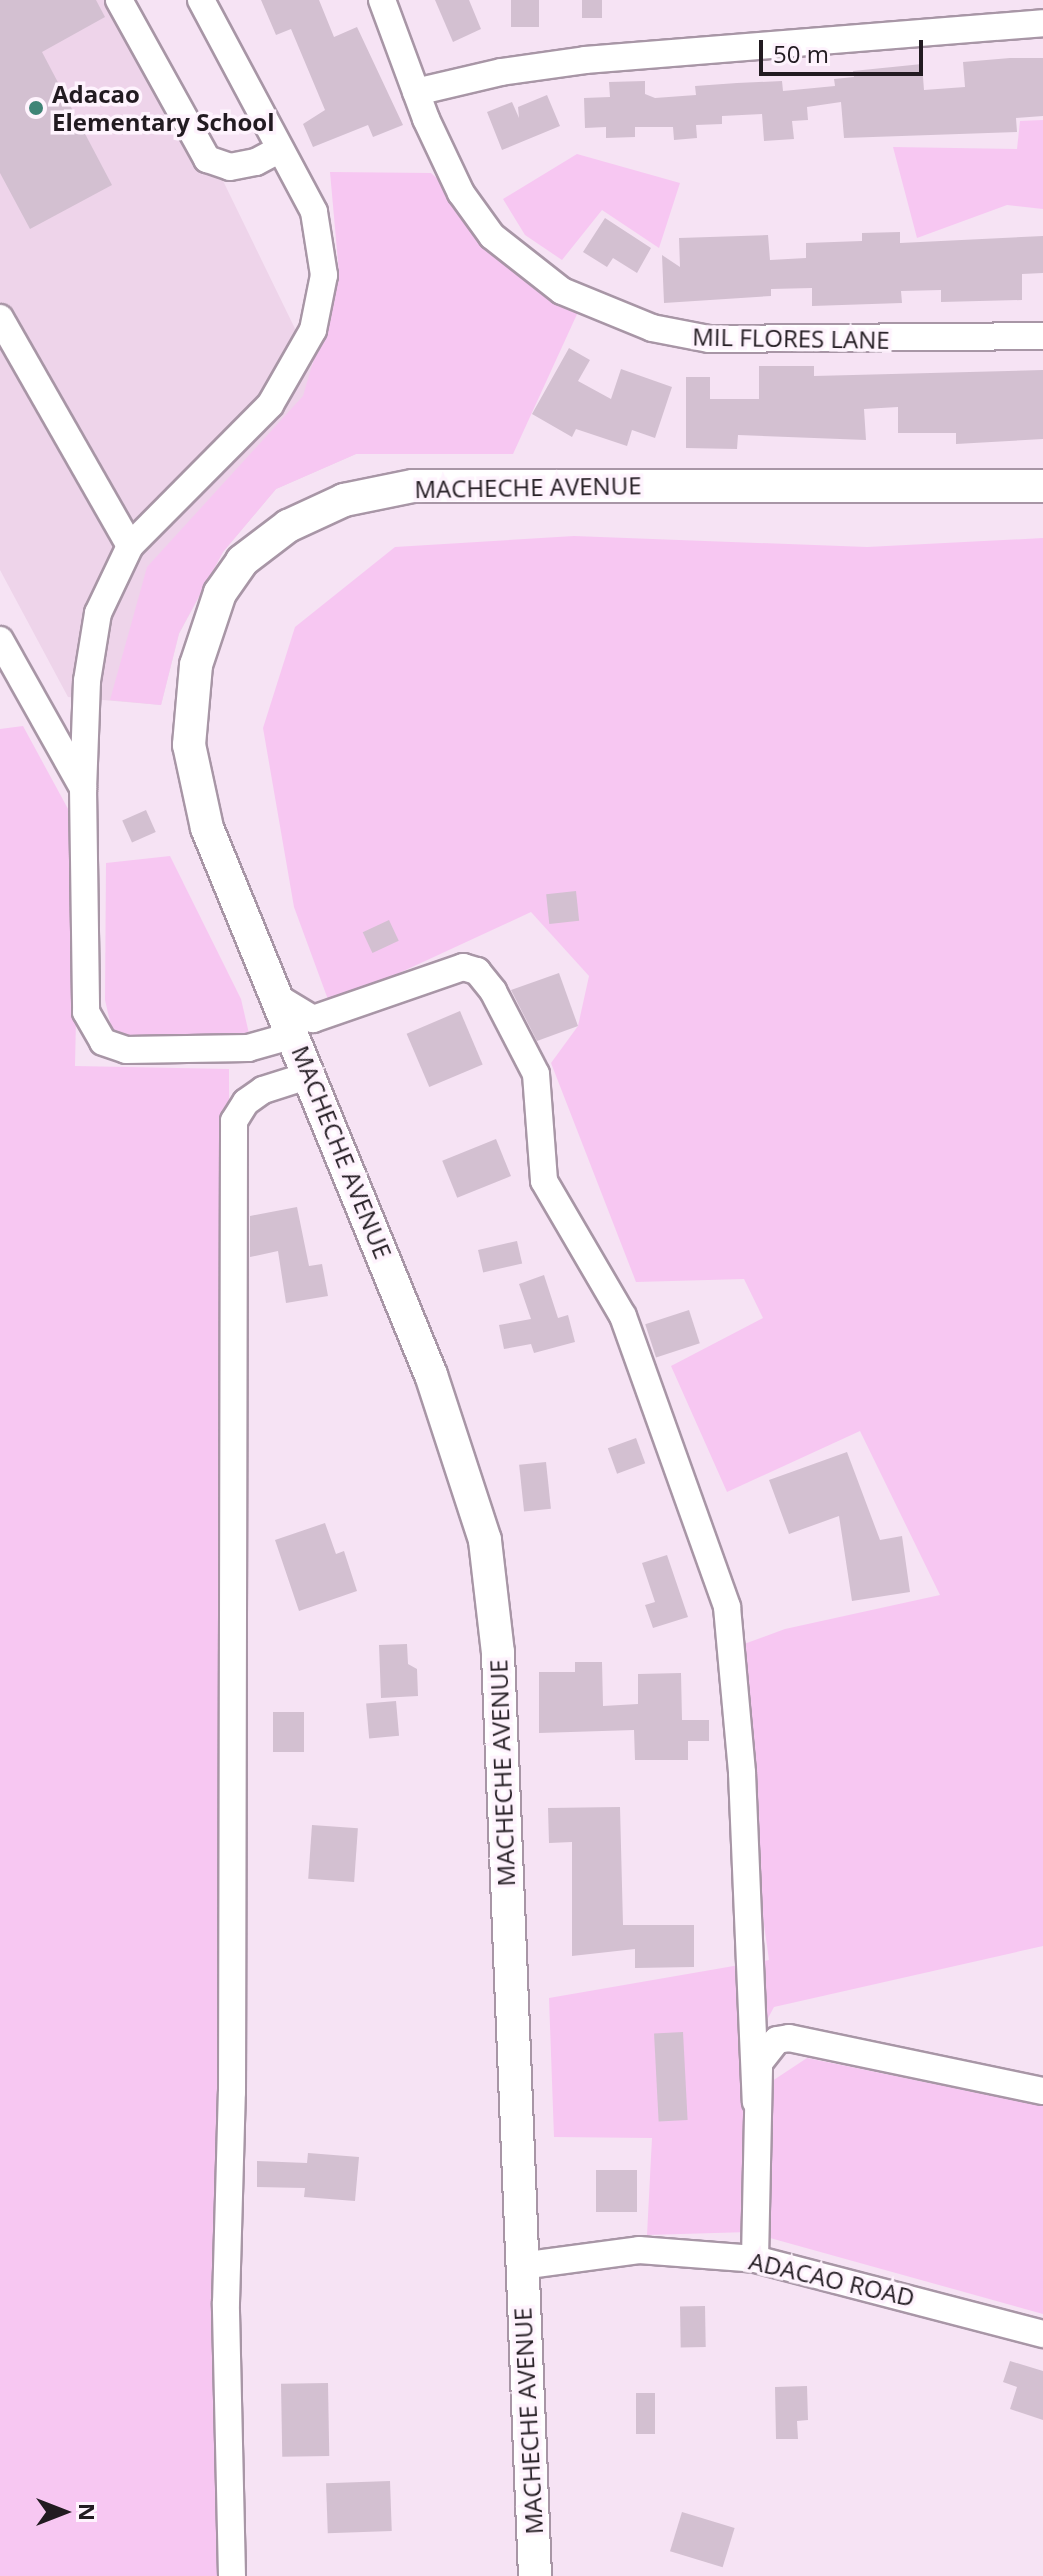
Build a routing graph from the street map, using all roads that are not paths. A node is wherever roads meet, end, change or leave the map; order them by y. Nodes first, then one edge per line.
1 (119, 0) edge
2 (201, 0) edge
3 (382, 0) edge
4 (1043, 23) edge
5 (416, 92) junction
6 (280, 149) junction
7 (0, 318) edge
8 (1043, 336) edge
9 (1043, 486) edge
10 (130, 546) junction
11 (0, 640) edge
12 (83, 788) junction
13 (278, 998) junction
14 (294, 1035) junction
15 (310, 1075) junction
16 (1043, 2091) edge
17 (756, 2102) junction
18 (755, 2259) junction
19 (521, 2266) junction
20 (1043, 2334) edge
21 (232, 2576) edge
22 (535, 2576) edge

1 - 6 street
2 - 6 street
3 - 5 street, MIL FLORES LANE
4 - 5 street
5 - 8 street, MIL FLORES LANE
6 - 10 street
7 - 10 street
9 - 13 main road, MACHECHE AVENUE
10 - 12 street
11 - 12 street
12 - 14 street
13 - 14 main road, MACHECHE AVENUE
13 - 17 street
14 - 15 main road, MACHECHE AVENUE
15 - 19 main road, MACHECHE AVENUE
15 - 21 street
16 - 17 street
17 - 18 street
18 - 19 street, ADACAO ROAD
18 - 20 street, ADACAO ROAD
19 - 22 main road, MACHECHE AVENUE

